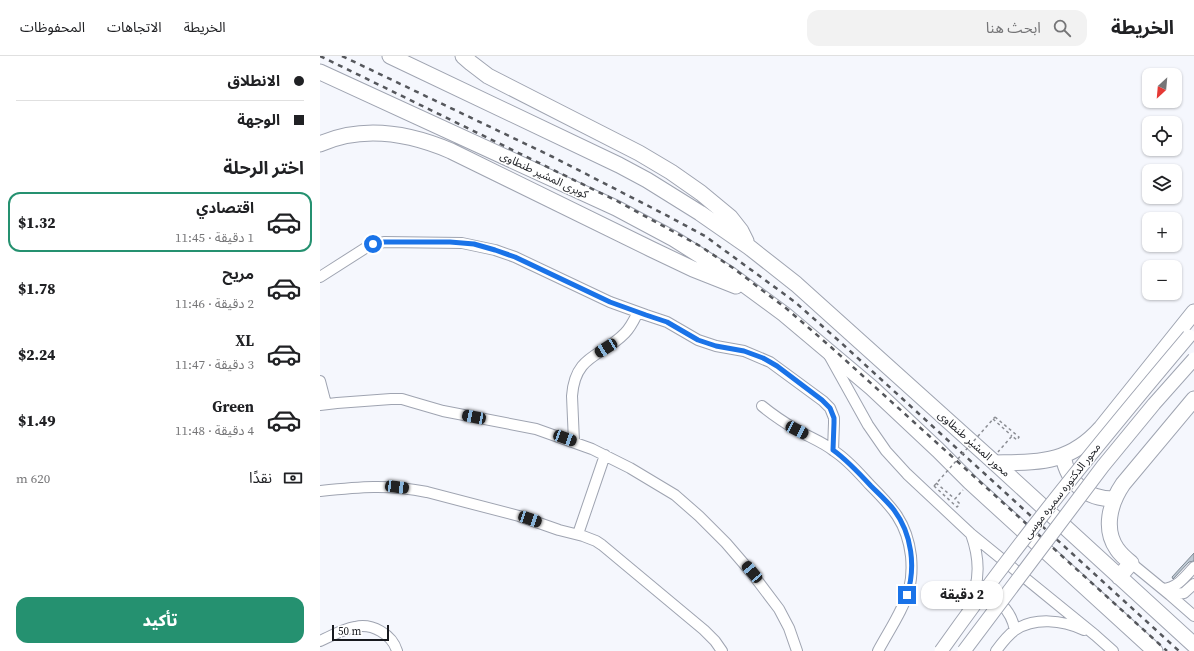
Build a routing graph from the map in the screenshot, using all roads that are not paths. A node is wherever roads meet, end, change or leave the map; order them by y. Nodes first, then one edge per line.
1 (390, 56) edge
2 (463, 56) edge
3 (320, 72) edge
4 (320, 144) edge
5 (749, 247) junction
6 (320, 277) edge
7 (758, 294) junction
8 (638, 312) junction
9 (1194, 312) edge
10 (1189, 336) dead end
11 (825, 348) junction
12 (1194, 358) edge
13 (320, 381) edge
14 (1194, 399) edge
15 (323, 405) edge
16 (762, 406) dead end
17 (574, 442) junction
18 (833, 450) junction
19 (605, 455) junction
20 (1063, 456) junction
21 (993, 461) junction
22 (320, 491) edge
23 (1114, 499) junction
24 (578, 534) junction
25 (971, 534) junction
26 (1131, 563) junction
27 (1194, 567) edge
28 (1119, 577) junction
29 (1194, 584) edge
30 (975, 592) junction
31 (1167, 592) junction
32 (1194, 616) edge
33 (1015, 630) junction
34 (1095, 635) junction
35 (320, 641) edge
36 (1194, 645) edge
37 (397, 651) edge
38 (722, 651) edge
39 (797, 651) edge
40 (878, 651) edge
41 (935, 651) edge
42 (941, 651) edge
43 (964, 651) edge
44 (996, 651) edge
45 (1113, 651) edge
46 (1155, 651) edge

1 - 5 highway
2 - 5 highway
3 - 7 highway, كوبرى المشير طنطاوى
4 - 7 highway
5 - 21 highway, محور المشير طنطاوى
6 - 8 street
7 - 11 highway
8 - 17 street
8 - 18 street
9 - 20 highway
10 - 42 main road, محور الدكتوره سميره موسى, bridge
11 - 25 street
11 - 46 highway
12 - 43 main road, محور الدكتوره سميره موسى, bridge
13 - 15 street
14 - 23 highway
15 - 17 street
16 - 18 street
17 - 19 street
18 - 40 street
19 - 24 street
19 - 39 street
20 - 21 highway
20 - 23 highway
21 - 28 highway, محور المشير طنطاوى
22 - 24 street
23 - 26 highway
24 - 38 street
25 - 30 street
25 - 34 street
26 - 28 highway
26 - 31 street
27 - 31 street
28 - 36 highway, محور المشير طنطاوى
29 - 31 street
30 - 33 street
30 - 41 street
31 - 32 street
33 - 34 street
33 - 44 street
34 - 45 street
35 - 37 street

